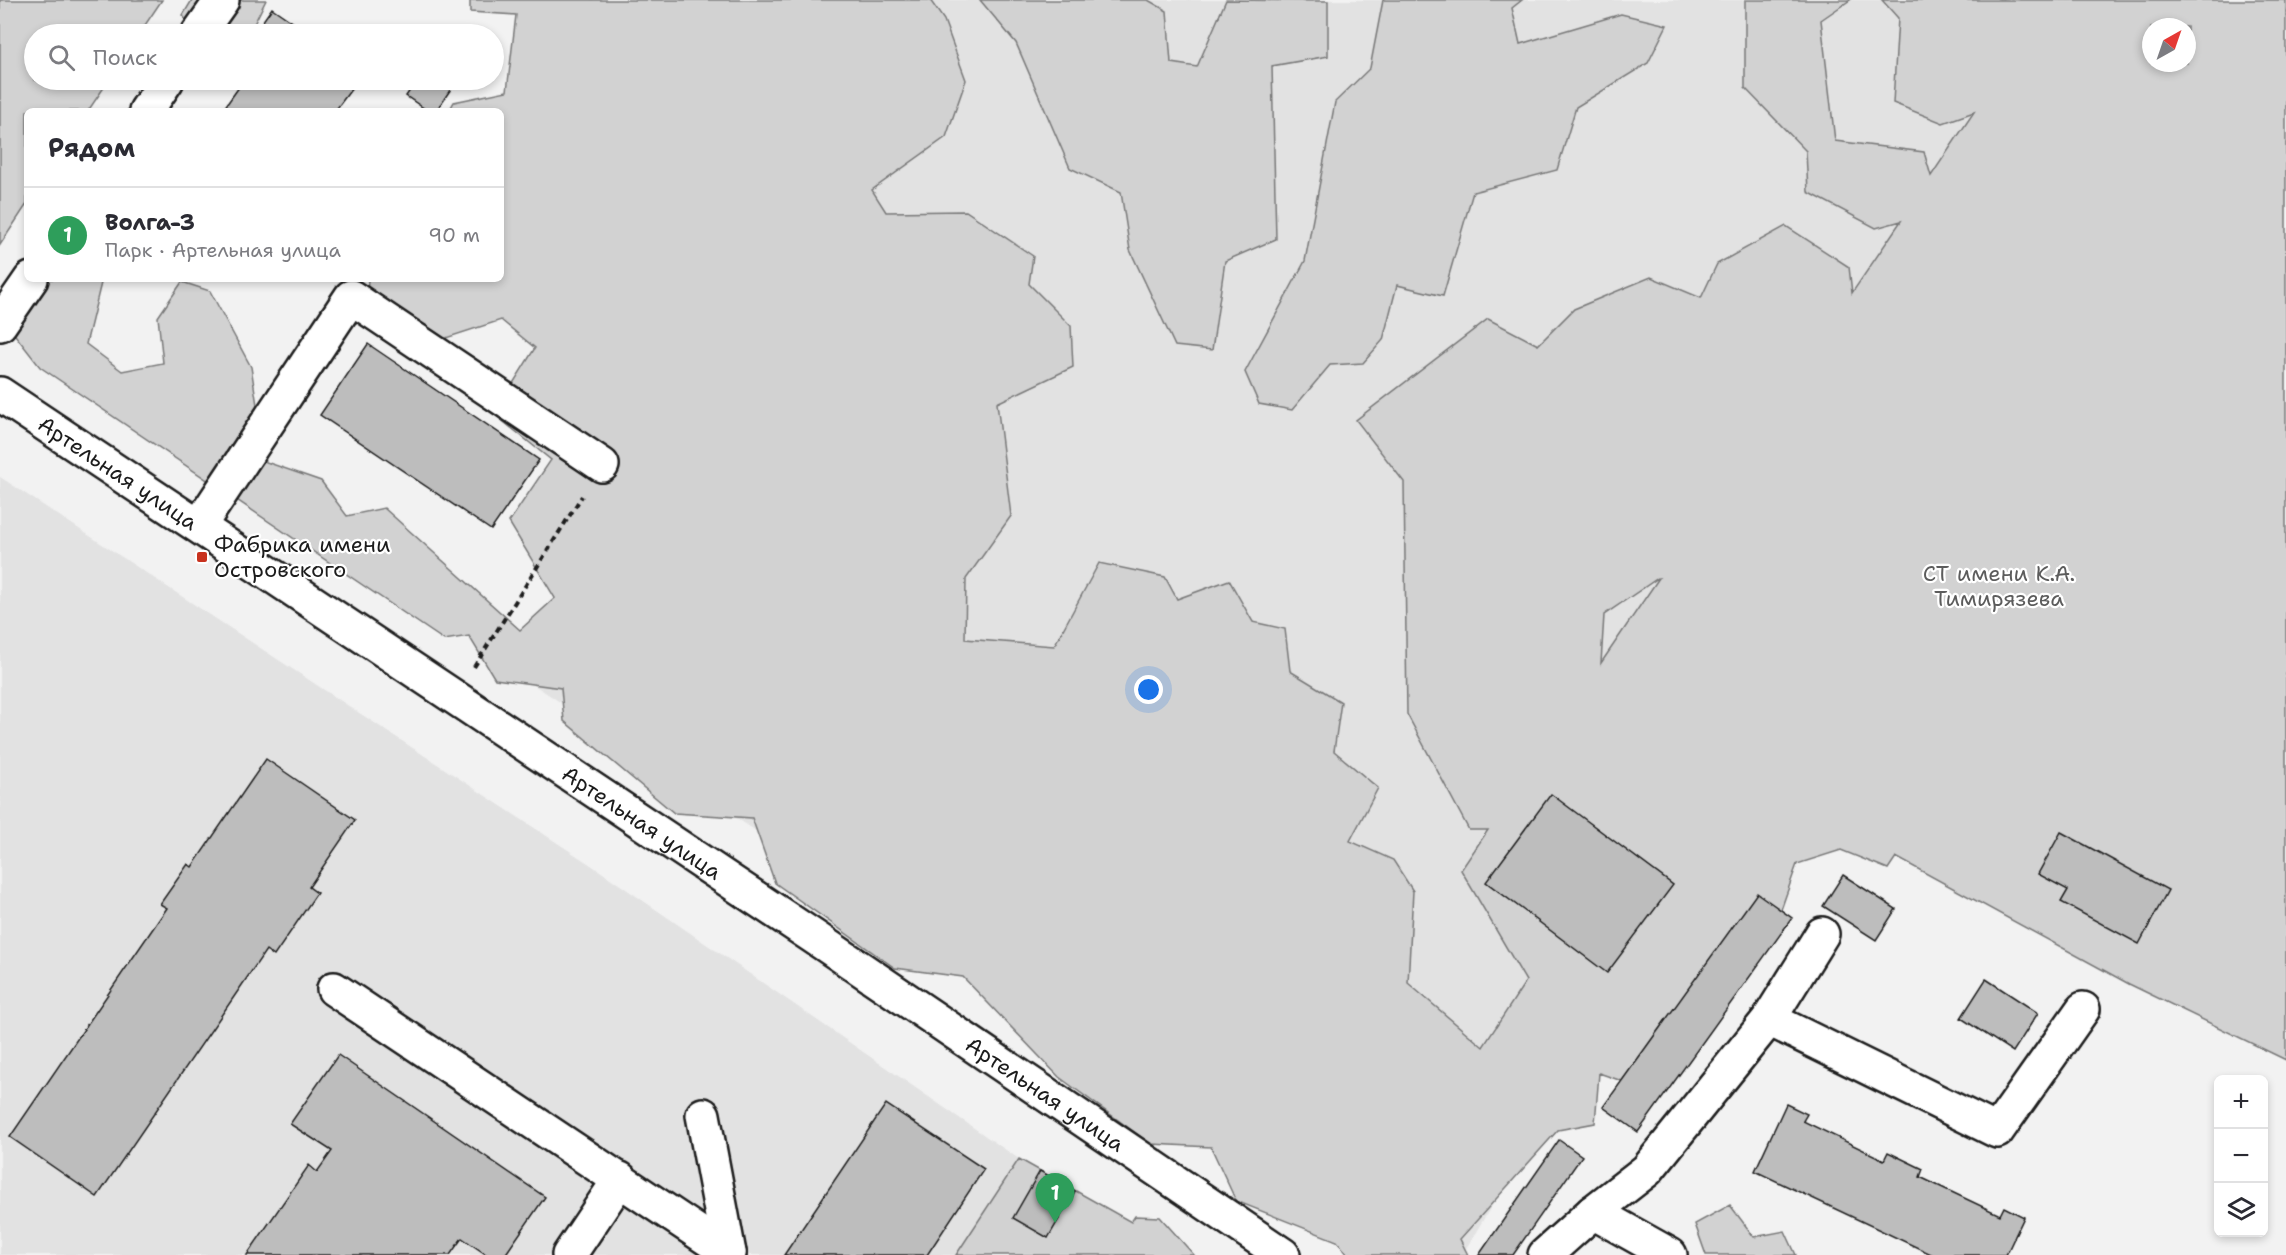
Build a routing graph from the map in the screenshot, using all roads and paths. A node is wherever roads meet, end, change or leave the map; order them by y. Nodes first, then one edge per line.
1 (222, 0) edge
2 (205, 24) edge
3 (160, 90) edge
4 (148, 108) edge
5 (29, 282) edge
6 (0, 324) edge
7 (0, 394) edge
8 (602, 465) joint
9 (199, 526) junction
10 (470, 673) dead end
11 (1822, 934) dead end
12 (334, 989) dead end
13 (2083, 1009) dead end
14 (1769, 1019) junction
15 (703, 1115) dead end
16 (620, 1179) junction
17 (1593, 1212) junction
18 (729, 1254) edge
19 (569, 1255) edge
20 (1283, 1255) edge
21 (1545, 1255) edge
22 (1670, 1255) edge

1 - 2 street
3 - 4 street
5 - 6 street
7 - 9 street, Артельная улица
8 - 9 street
8 - 10 path
9 - 20 street, Артельная улица
11 - 14 street
12 - 16 street
13 - 14 street
14 - 17 street
15 - 18 street
16 - 18 street
16 - 19 street
17 - 21 street
17 - 22 street

